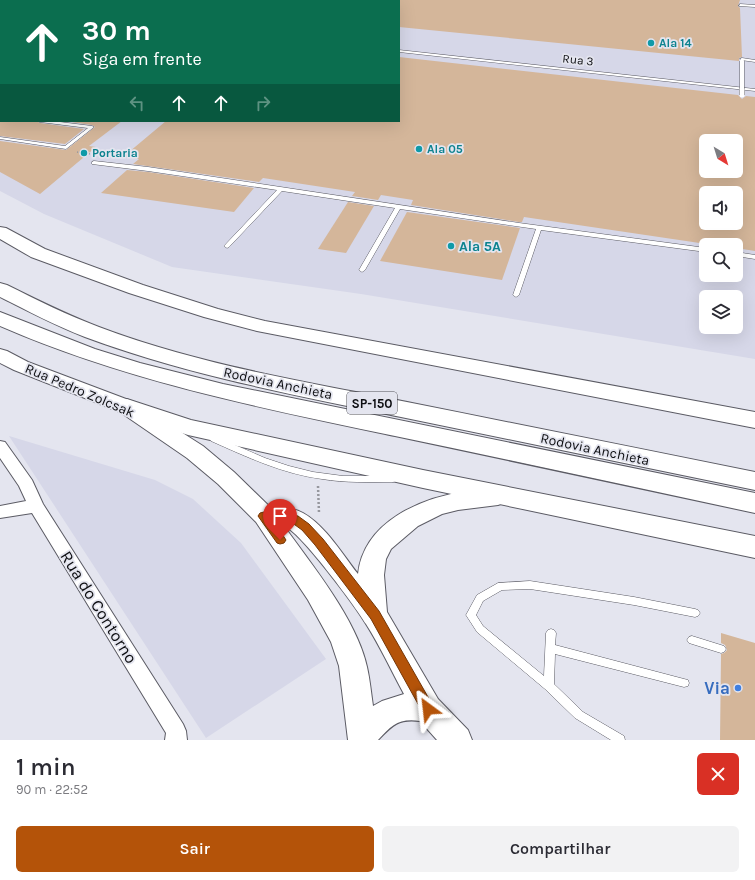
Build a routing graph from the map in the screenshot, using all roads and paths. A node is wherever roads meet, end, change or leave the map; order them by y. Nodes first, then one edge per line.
1 (740, 5) dead end
2 (755, 6) edge
3 (400, 50) edge
4 (755, 60) edge
5 (755, 90) edge
6 (742, 96) dead end
7 (49, 122) edge
8 (0, 138) edge
9 (94, 163) dead end
10 (281, 189) junction
11 (398, 207) junction
12 (539, 228) junction
13 (0, 232) edge
14 (227, 246) dead end
15 (699, 249) edge
16 (743, 255) edge
17 (755, 257) edge
18 (362, 270) dead end
19 (0, 289) edge
20 (516, 296) dead end
21 (0, 318) edge
22 (0, 355) edge
23 (127, 407) junction
24 (755, 420) edge
25 (188, 427) junction
26 (0, 446) edge
27 (318, 476) junction
28 (423, 479) junction
29 (755, 481) edge
30 (504, 496) junction
31 (755, 503) edge
32 (36, 506) junction
33 (0, 512) edge
34 (264, 516) junction
35 (319, 542) junction
36 (755, 547) edge
37 (695, 613) dead end
38 (375, 615) junction
39 (551, 633) dead end
40 (692, 640) dead end
41 (550, 648) junction
42 (721, 649) dead end
43 (684, 683) dead end
44 (549, 686) junction
45 (428, 709) junction
46 (363, 738) edge
47 (176, 740) edge
48 (457, 740) edge
49 (620, 740) edge

1 - 2 lane
3 - 5 lane, Rua 3
4 - 6 lane, bridge
7 - 8 lane
9 - 10 lane
10 - 11 lane
10 - 14 lane
11 - 12 lane
11 - 18 lane
12 - 15 lane
12 - 20 lane
13 - 24 highway
16 - 17 lane
19 - 29 highway, Rodovia Anchieta / SP-150
21 - 31 highway, Rodovia Anchieta / SP-150
22 - 23 main road, Rua Pedro Zolcsak
23 - 25 highway
23 - 34 main road, Rua Pedro Zolcsak
25 - 27 lane
25 - 28 highway
26 - 32 street, Rua do Contorno
27 - 28 lane
27 - 35 path
28 - 30 highway
30 - 36 highway
30 - 38 main road
32 - 33 street
32 - 47 street, Rua do Contorno
34 - 35 main road
34 - 46 main road, Rua Pedro Zolcsak
35 - 38 main road
37 - 44 lane
38 - 45 main road
39 - 41 lane
40 - 42 lane
41 - 43 lane
41 - 44 lane
44 - 49 lane
45 - 46 main road
45 - 48 main road

